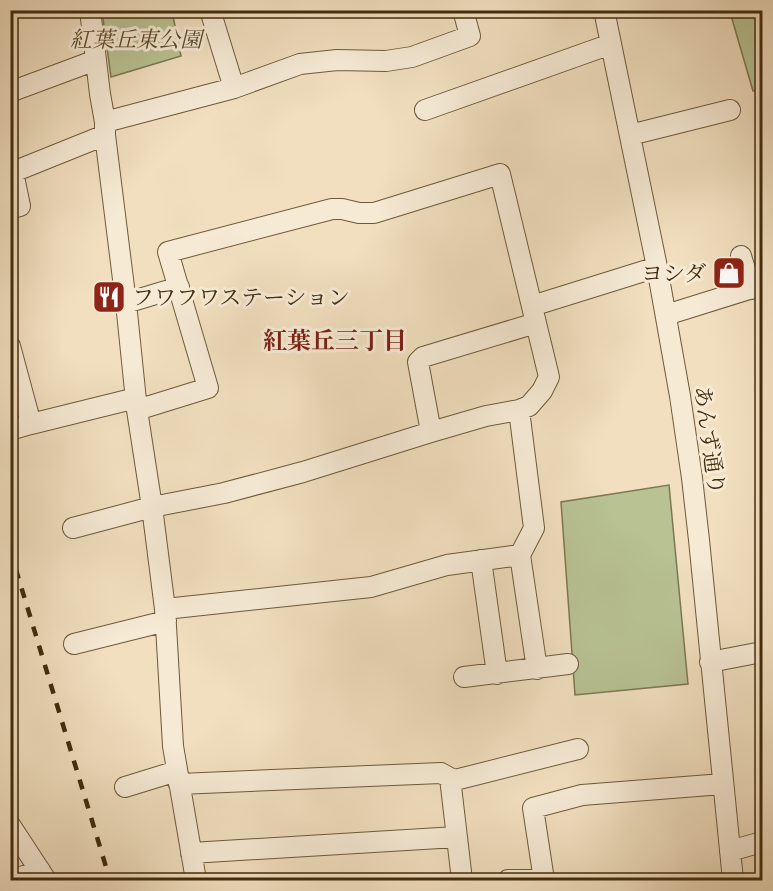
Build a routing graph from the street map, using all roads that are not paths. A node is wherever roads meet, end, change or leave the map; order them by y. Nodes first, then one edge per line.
1 (90, 10) edge
2 (210, 10) edge
3 (463, 10) edge
4 (604, 10) edge
5 (610, 44) junction
6 (96, 60) junction
7 (234, 88) junction
8 (10, 92) edge
9 (425, 110) dead end
10 (730, 110) dead end
11 (105, 128) junction
12 (630, 135) junction
13 (10, 209) edge
14 (741, 256) dead end
15 (657, 267) junction
16 (179, 287) junction
17 (757, 287) edge
18 (126, 303) junction
19 (534, 314) junction
20 (666, 315) junction
21 (10, 346) edge
22 (137, 404) junction
23 (519, 410) junction
24 (30, 423) junction
25 (10, 430) edge
26 (431, 432) junction
27 (152, 507) junction
28 (73, 528) dead end
29 (520, 555) junction
30 (481, 560) junction
31 (165, 615) junction
32 (74, 644) dead end
33 (762, 652) edge
34 (710, 662) junction
35 (568, 664) dead end
36 (537, 669) junction
37 (496, 674) junction
38 (464, 677) dead end
39 (578, 749) dead end
40 (178, 777) junction
41 (451, 781) junction
42 (723, 784) junction
43 (125, 787) dead end
44 (10, 825) edge
45 (456, 837) junction
46 (762, 842) edge
47 (730, 851) junction
48 (191, 853) junction
49 (43, 875) edge
50 (13, 880) edge
51 (196, 880) edge
52 (462, 880) edge
53 (508, 880) edge
54 (733, 880) edge

1 - 6 street
2 - 7 street
3 - 7 street
4 - 5 street, あんず通り
5 - 9 street
5 - 12 street, あんず通り
6 - 8 street
6 - 11 street
7 - 11 street
10 - 12 street
11 - 13 street
11 - 18 street
12 - 15 street, あんず通り
14 - 17 street
15 - 19 street
15 - 20 street, あんず通り
16 - 18 street
16 - 19 street
16 - 22 street
17 - 20 street
18 - 22 street
19 - 23 street
19 - 26 street
20 - 34 street, あんず通り
21 - 24 street
22 - 24 street
22 - 27 street
23 - 26 street
23 - 29 street
24 - 25 street
26 - 27 street
27 - 28 street
27 - 31 street
29 - 30 street
29 - 36 street
30 - 31 street
30 - 37 street
31 - 32 street
31 - 40 street
33 - 34 street
34 - 42 street, あんず通り
35 - 36 street
36 - 37 street
37 - 38 street
39 - 41 street
40 - 41 street
40 - 43 street
40 - 48 street
41 - 45 street
42 - 47 street, あんず通り
42 - 53 street
44 - 49 street
45 - 48 street
45 - 52 street
46 - 47 street
47 - 54 street, あんず通り
48 - 51 street
49 - 50 street

